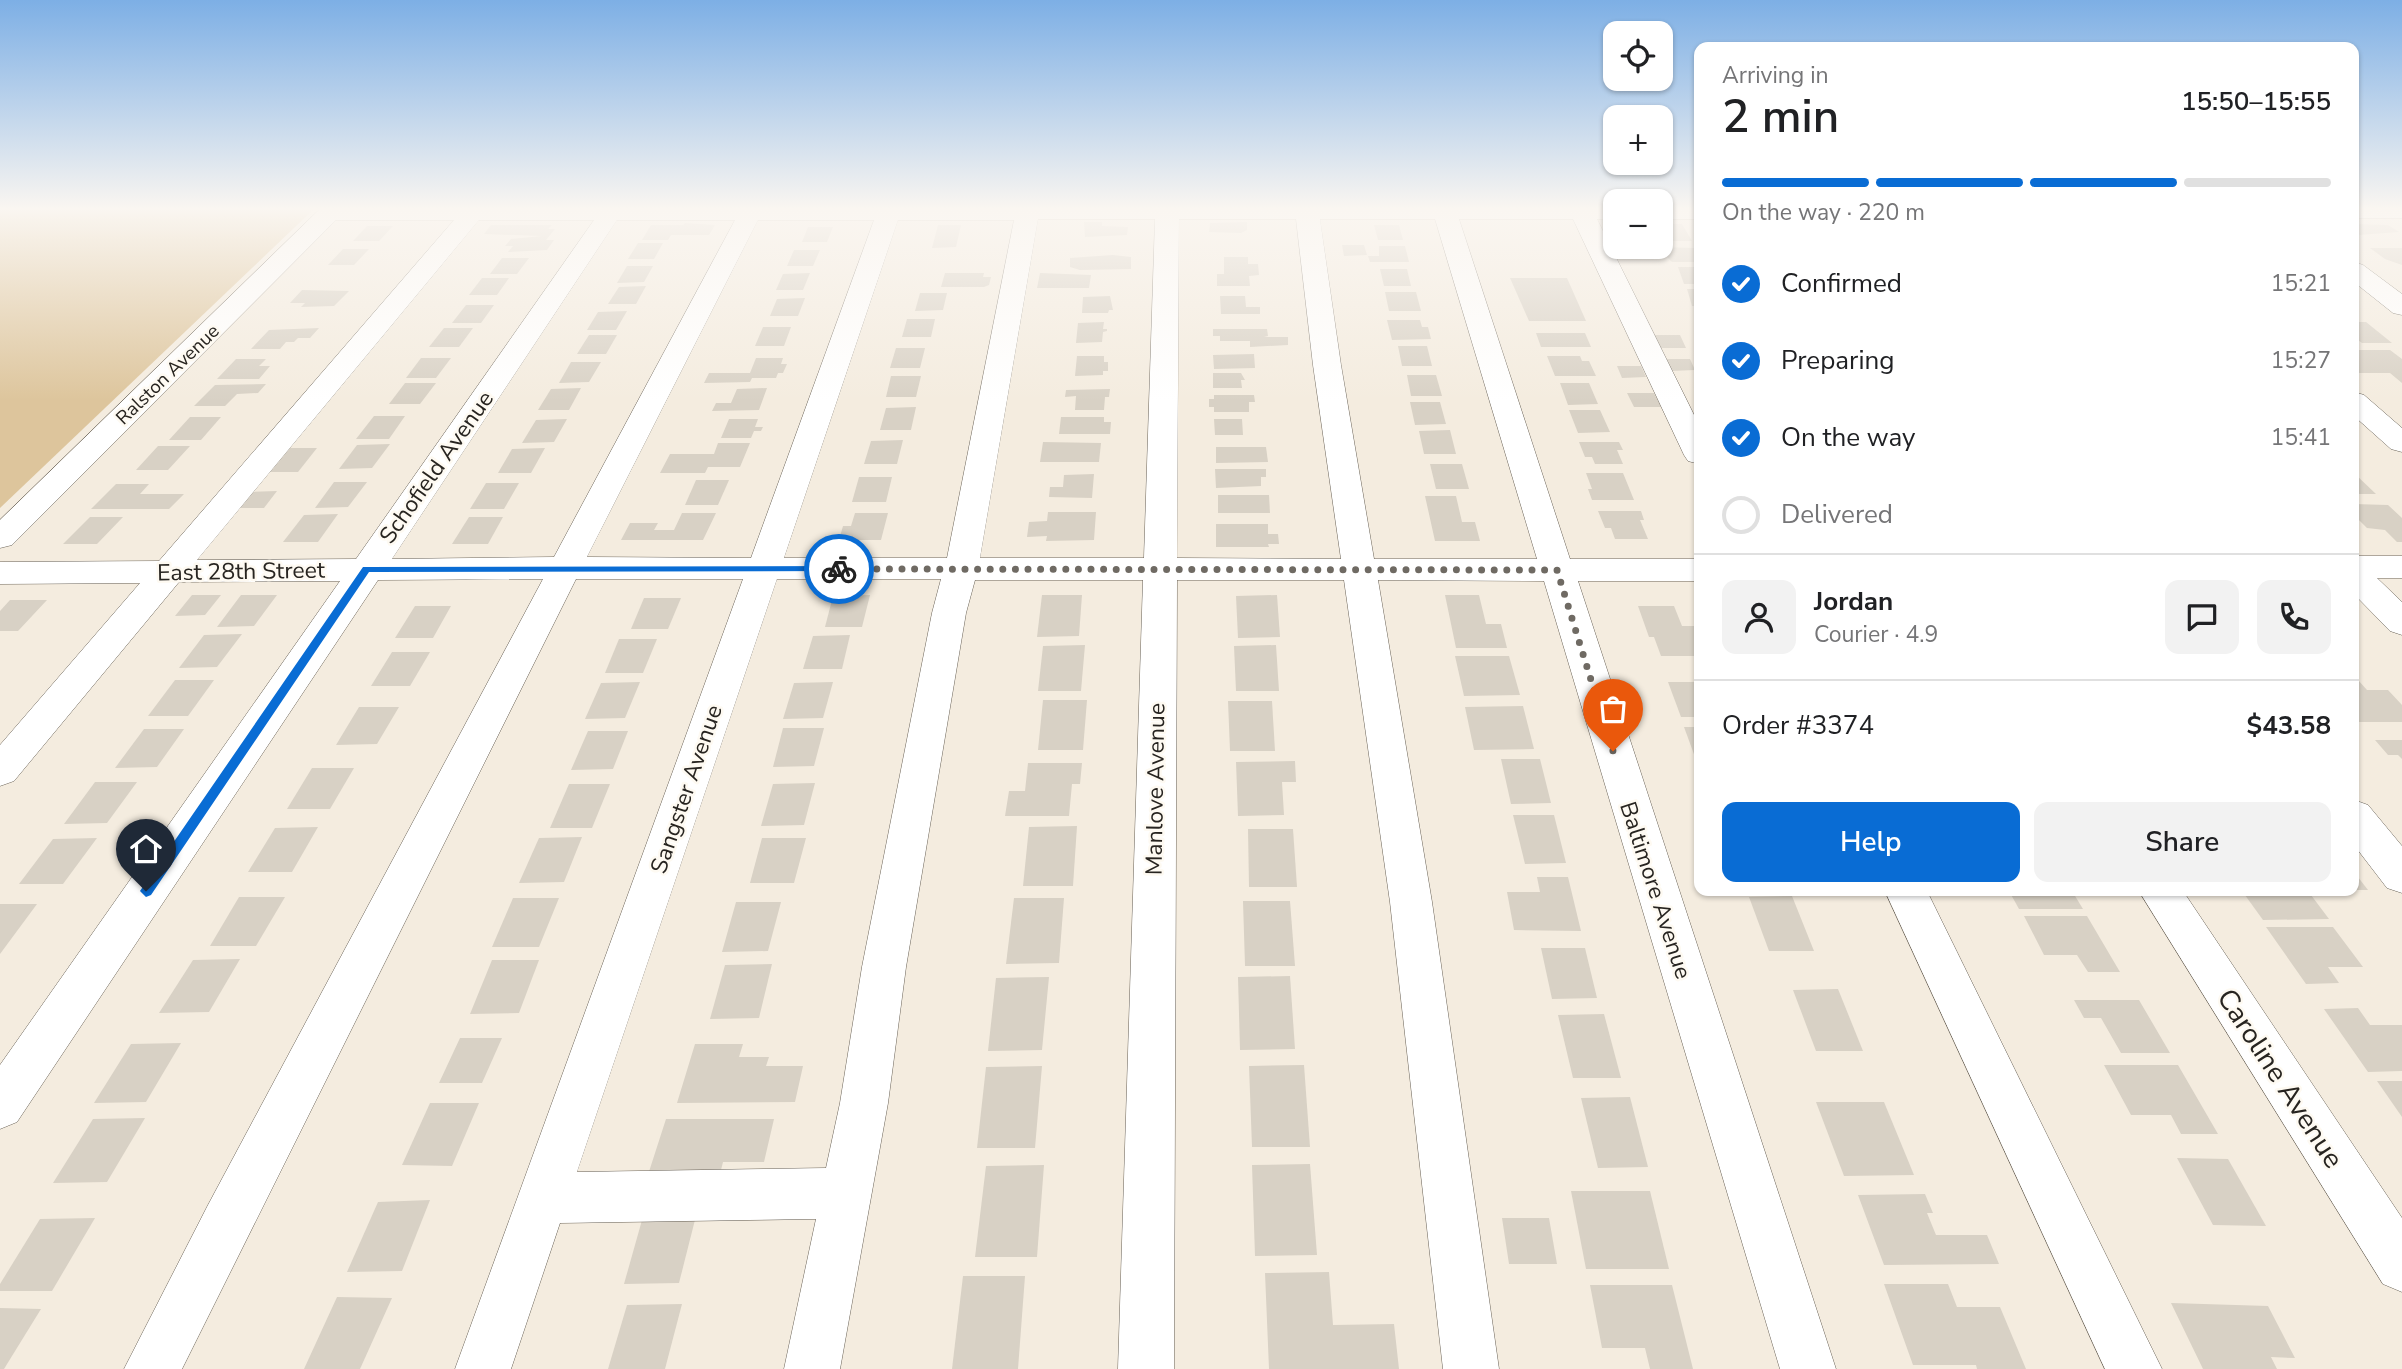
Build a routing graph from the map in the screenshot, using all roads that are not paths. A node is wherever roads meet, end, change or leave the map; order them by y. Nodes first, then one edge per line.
1 (269, 273) edge
2 (422, 273) edge
3 (569, 273) edge
4 (719, 273) edge
5 (868, 273) edge
6 (1016, 273) edge
7 (1166, 273) edge
8 (1315, 273) edge
9 (1463, 273) edge
10 (1611, 273) edge
11 (2359, 274) edge
12 (2402, 307) edge
13 (2359, 405) edge
14 (2402, 443) edge
15 (1694, 445) edge
16 (0, 538) edge
17 (2359, 567) edge
18 (2402, 567) edge
19 (567, 568) junction
20 (763, 568) junction
21 (366, 569) junction
22 (961, 570) junction
23 (1160, 570) junction
24 (1359, 570) junction
25 (1557, 570) junction
26 (1694, 570) edge
27 (170, 572) junction
28 (0, 573) edge
29 (2359, 579) edge
30 (2402, 623) edge
31 (0, 771) edge
32 (2359, 822) edge
33 (2402, 876) edge
34 (1908, 896) edge
35 (2163, 896) edge
36 (0, 1106) edge
37 (847, 1192) junction
38 (543, 1198) junction
39 (2402, 1265) edge
40 (152, 1369) edge
41 (483, 1369) edge
42 (812, 1369) edge
43 (1146, 1369) edge
44 (1471, 1369) edge
45 (1808, 1369) edge
46 (2134, 1369) edge

1 - 16 street, Ralston Avenue
2 - 27 lane
3 - 21 street, Schofield Avenue
4 - 19 street
5 - 20 street, Sangster Avenue
6 - 22 street
7 - 23 street, Manlove Avenue
8 - 24 street
9 - 25 street, Baltimore Avenue
10 - 15 street
11 - 12 street
13 - 14 street
17 - 18 street
19 - 20 street, East 28th Street
19 - 21 street, East 28th Street
19 - 40 street
20 - 22 street, East 28th Street
20 - 38 street, Sangster Avenue
21 - 27 street, East 28th Street
21 - 36 street, Schofield Avenue
22 - 23 street, East 28th Street
22 - 37 street
23 - 24 street, East 28th Street
23 - 43 street, Manlove Avenue
24 - 25 street, East 28th Street
24 - 44 street
25 - 26 street, East 28th Street
25 - 45 street, Baltimore Avenue
27 - 28 street, East 28th Street
27 - 31 lane
29 - 30 street
32 - 33 street
34 - 46 street
35 - 39 street, Caroline Avenue
37 - 38 street
37 - 42 street
38 - 41 street, Sangster Avenue

